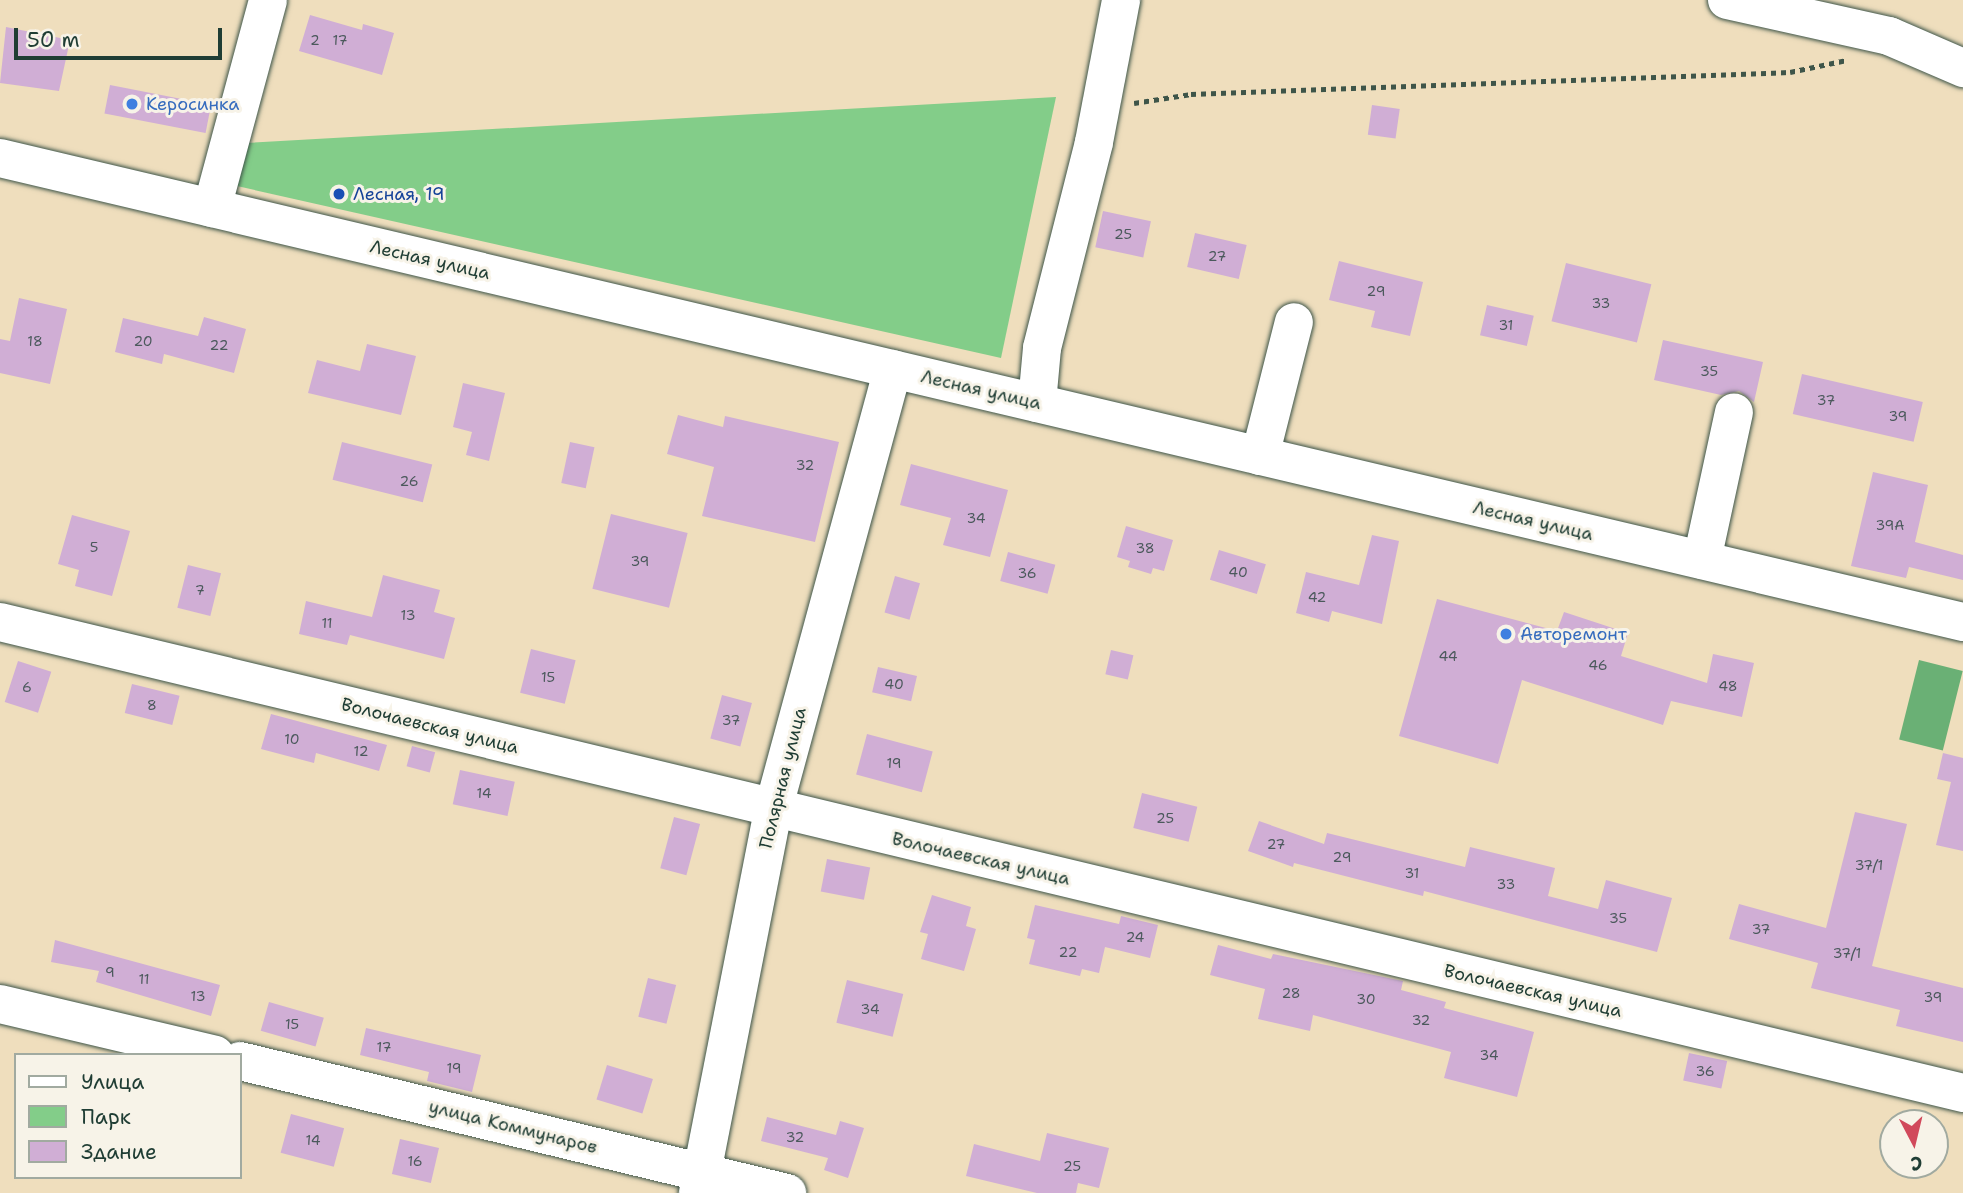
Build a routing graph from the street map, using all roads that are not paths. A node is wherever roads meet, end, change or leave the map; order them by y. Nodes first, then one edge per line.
1 (268, 0) edge
2 (1121, 0) edge
3 (1727, 0) edge
4 (1963, 68) edge
5 (0, 158) edge
6 (212, 208) junction
7 (1294, 322) dead end
8 (893, 369) junction
9 (1037, 403) junction
10 (1734, 412) dead end
11 (1260, 456) junction
12 (1702, 560) junction
13 (0, 622) edge
14 (1963, 622) edge
15 (773, 810) junction
16 (0, 1004) edge
17 (207, 1053) edge
18 (242, 1062) edge
19 (1963, 1093) edge
20 (701, 1183) edge
21 (787, 1193) edge

1 - 6 street
2 - 9 street
3 - 4 street
5 - 6 street, Лесная улица
6 - 8 street, Лесная улица
7 - 11 street
8 - 9 street, Лесная улица
8 - 15 street, Полярная улица
9 - 11 street, Лесная улица
10 - 12 street
11 - 12 street, Лесная улица
12 - 14 street, Лесная улица
13 - 15 street, Волочаевская улица
15 - 19 street, Волочаевская улица
15 - 20 street, Полярная улица
16 - 17 street
18 - 20 street, улица Коммунаров
20 - 21 street, улица Коммунаров

